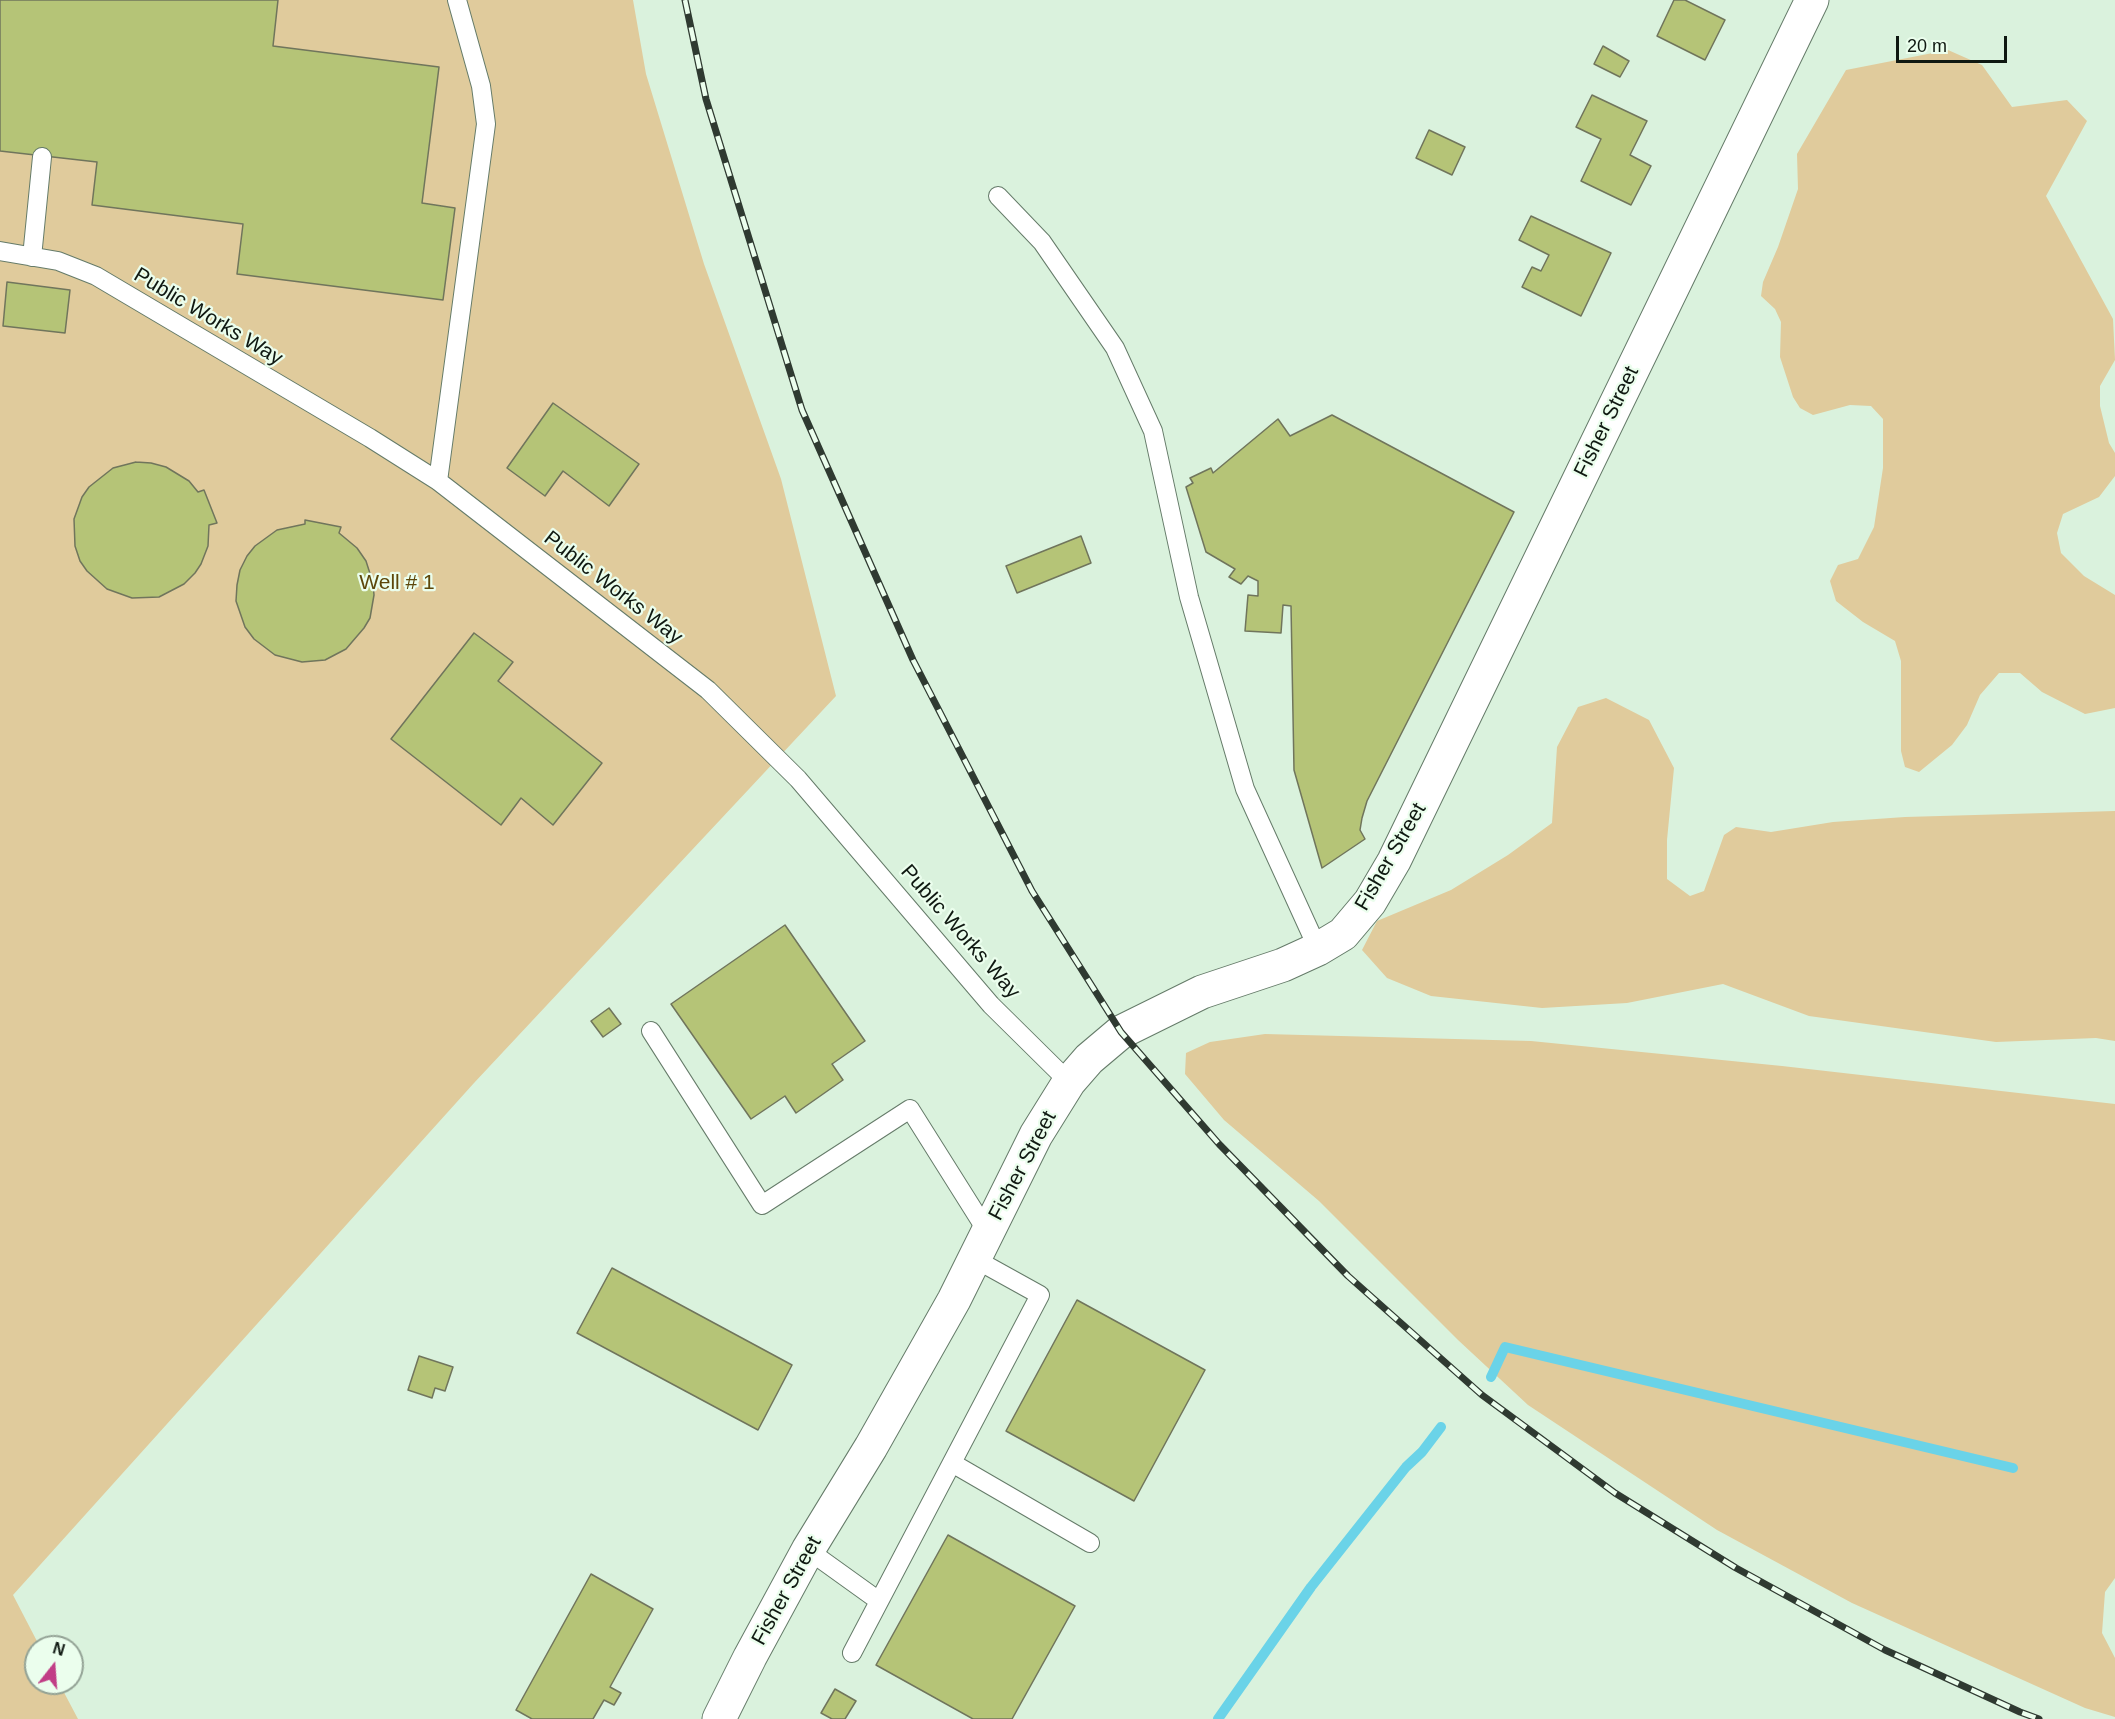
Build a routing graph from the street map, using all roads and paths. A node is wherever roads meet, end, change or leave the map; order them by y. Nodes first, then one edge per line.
1 (457, 0) edge
2 (1812, 0) edge
3 (42, 157) dead end
4 (998, 196) dead end
5 (0, 251) edge
6 (32, 257) junction
7 (438, 481) junction
8 (1318, 949) junction
9 (651, 1031) dead end
10 (1069, 1082) junction
11 (981, 1246) junction
12 (952, 1463) junction
13 (1090, 1544) dead end
14 (808, 1550) junction
15 (879, 1601) junction
16 (852, 1653) dead end
17 (719, 1719) edge

1 - 7 lane
2 - 8 street, Fisher Street
3 - 6 lane
4 - 8 lane
5 - 6 lane, Public Works Way
6 - 7 lane, Public Works Way
7 - 10 lane, Public Works Way
8 - 10 street, Fisher Street
9 - 11 lane
10 - 11 street, Fisher Street
11 - 12 lane
11 - 14 street, Fisher Street
12 - 13 lane
12 - 15 lane
14 - 15 lane
14 - 17 street, Fisher Street
15 - 16 lane

